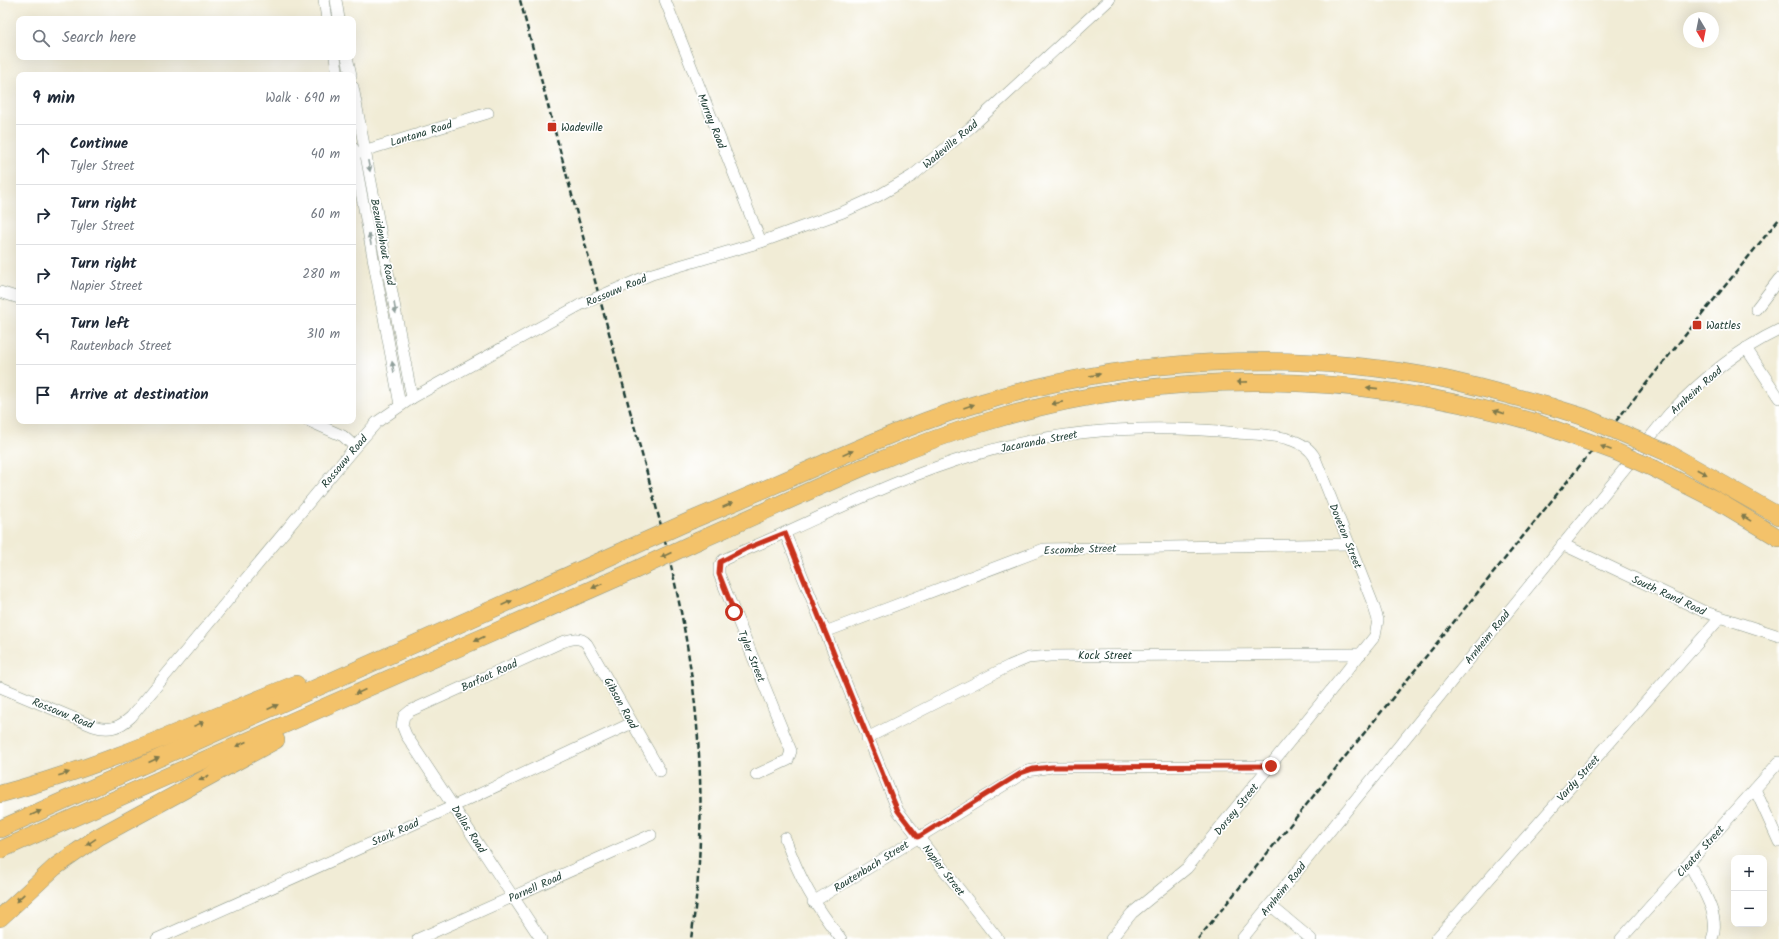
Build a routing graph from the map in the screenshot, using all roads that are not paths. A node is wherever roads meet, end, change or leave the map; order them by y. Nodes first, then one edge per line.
1 (324, 0) edge
2 (336, 0) edge
3 (664, 0) edge
4 (1109, 0) edge
5 (327, 16) edge
6 (339, 16) edge
7 (348, 60) edge
8 (337, 66) edge
9 (350, 72) edge
10 (356, 102) edge
11 (488, 112) dead end
12 (366, 150) junction
13 (356, 151) edge
14 (356, 162) edge
15 (761, 242) junction
16 (1779, 279) edge
17 (390, 280) junction
18 (377, 283) junction
19 (0, 292) edge
20 (16, 297) edge
21 (1756, 309) dead end
22 (1779, 330) edge
23 (1746, 348) junction
24 (412, 398) junction
25 (1779, 398) edge
26 (400, 405) junction
27 (316, 424) edge
28 (1307, 446) joint
29 (355, 447) junction
30 (1779, 516) edge
31 (785, 533) junction
32 (1779, 538) edge
33 (1349, 544) junction
34 (1562, 544) junction
35 (1720, 618) junction
36 (467, 620) junction
37 (1377, 629) joint
38 (826, 632) junction
39 (1779, 636) edge
40 (578, 639) joint
41 (1361, 654) junction
42 (0, 687) edge
43 (335, 703) junction
44 (402, 719) joint
45 (632, 723) junction
46 (867, 738) junction
47 (1779, 762) edge
48 (1271, 766) junction
49 (660, 771) dead end
50 (756, 775) dead end
51 (1755, 789) junction
52 (0, 794) edge
53 (454, 806) junction
54 (0, 829) edge
55 (651, 835) dead end
56 (918, 837) junction
57 (785, 838) dead end
58 (1779, 842) edge
59 (0, 850) edge
60 (1689, 863) junction
61 (513, 897) junction
62 (813, 902) junction
63 (1270, 905) junction
64 (0, 918) edge
65 (157, 939) edge
66 (418, 939) edge
67 (541, 939) edge
68 (841, 939) edge
69 (998, 939) edge
70 (1111, 939) edge
71 (1242, 939) edge
72 (1311, 939) edge
73 (1436, 939) edge
74 (1621, 939) edge
75 (1712, 939) edge

1 - 5 street
2 - 6 street
3 - 15 street, Murray Road
4 - 15 street, Wadeville Road
7 - 8 street
7 - 9 street
10 - 12 street, Bezuidenhout Road
11 - 12 street, Lantana Road
12 - 13 street, Lantana Road
12 -> 17 street, Bezuidenhout Road
18 -> 14 street, Bezuidenhout Road
15 - 24 street, Rossouw Road, bridge
16 - 21 street
17 - 18 street
17 -> 24 street, Bezuidenhout Road
26 -> 18 street, Bezuidenhout Road
19 - 20 street
22 - 23 street, Arnheim Road
23 - 25 street
23 - 34 street, Arnheim Road
24 - 26 street, Rossouw Road
26 - 29 street, Rossouw Road
27 - 29 street
28 - 31 street, Jacaranda Street
28 - 33 street, Doveton Street
29 - 42 street, Rossouw Road
36 -> 30 highway, bridge
31 - 38 street, Napier Street
31 - 50 street, Tyler Street
32 -> 43 highway, bridge
33 - 37 street, Doveton Street
33 - 38 street, Escombe Street
34 - 35 street, South Rand Road
34 - 63 street, Arnheim Road
35 - 39 street, South Rand Road
35 - 73 street, Vardy Street
52 -> 36 highway
54 -> 36 highway
37 - 41 street, Dorsey Street
38 - 46 street, Napier Street
40 - 44 street, Barfoot Road
40 - 45 street, Gibson Road
41 - 46 street, Kock Street
41 - 48 street, Dorsey Street
43 -> 59 highway
43 -> 64 highway
44 - 53 street, Dallas Road
45 - 49 street, Gibson Road
45 - 53 street, Stark Road
46 - 56 street, Napier Street
47 - 51 street, Cleator Street
48 - 56 street, Rautenbach Street
48 - 70 street, Dorsey Street
51 - 58 street
51 - 60 street, Cleator Street
53 - 61 street, Dallas Road
53 - 65 street, Stark Road
55 - 61 street, Parnell Road
56 - 62 street, Rautenbach Street
56 - 69 street, Napier Street
57 - 62 street
60 - 74 street, Cleator Street
60 - 75 street
61 - 66 street, Parnell Road
61 - 67 street, Dallas Road
62 - 68 street
63 - 71 street, Arnheim Road
63 - 72 street

